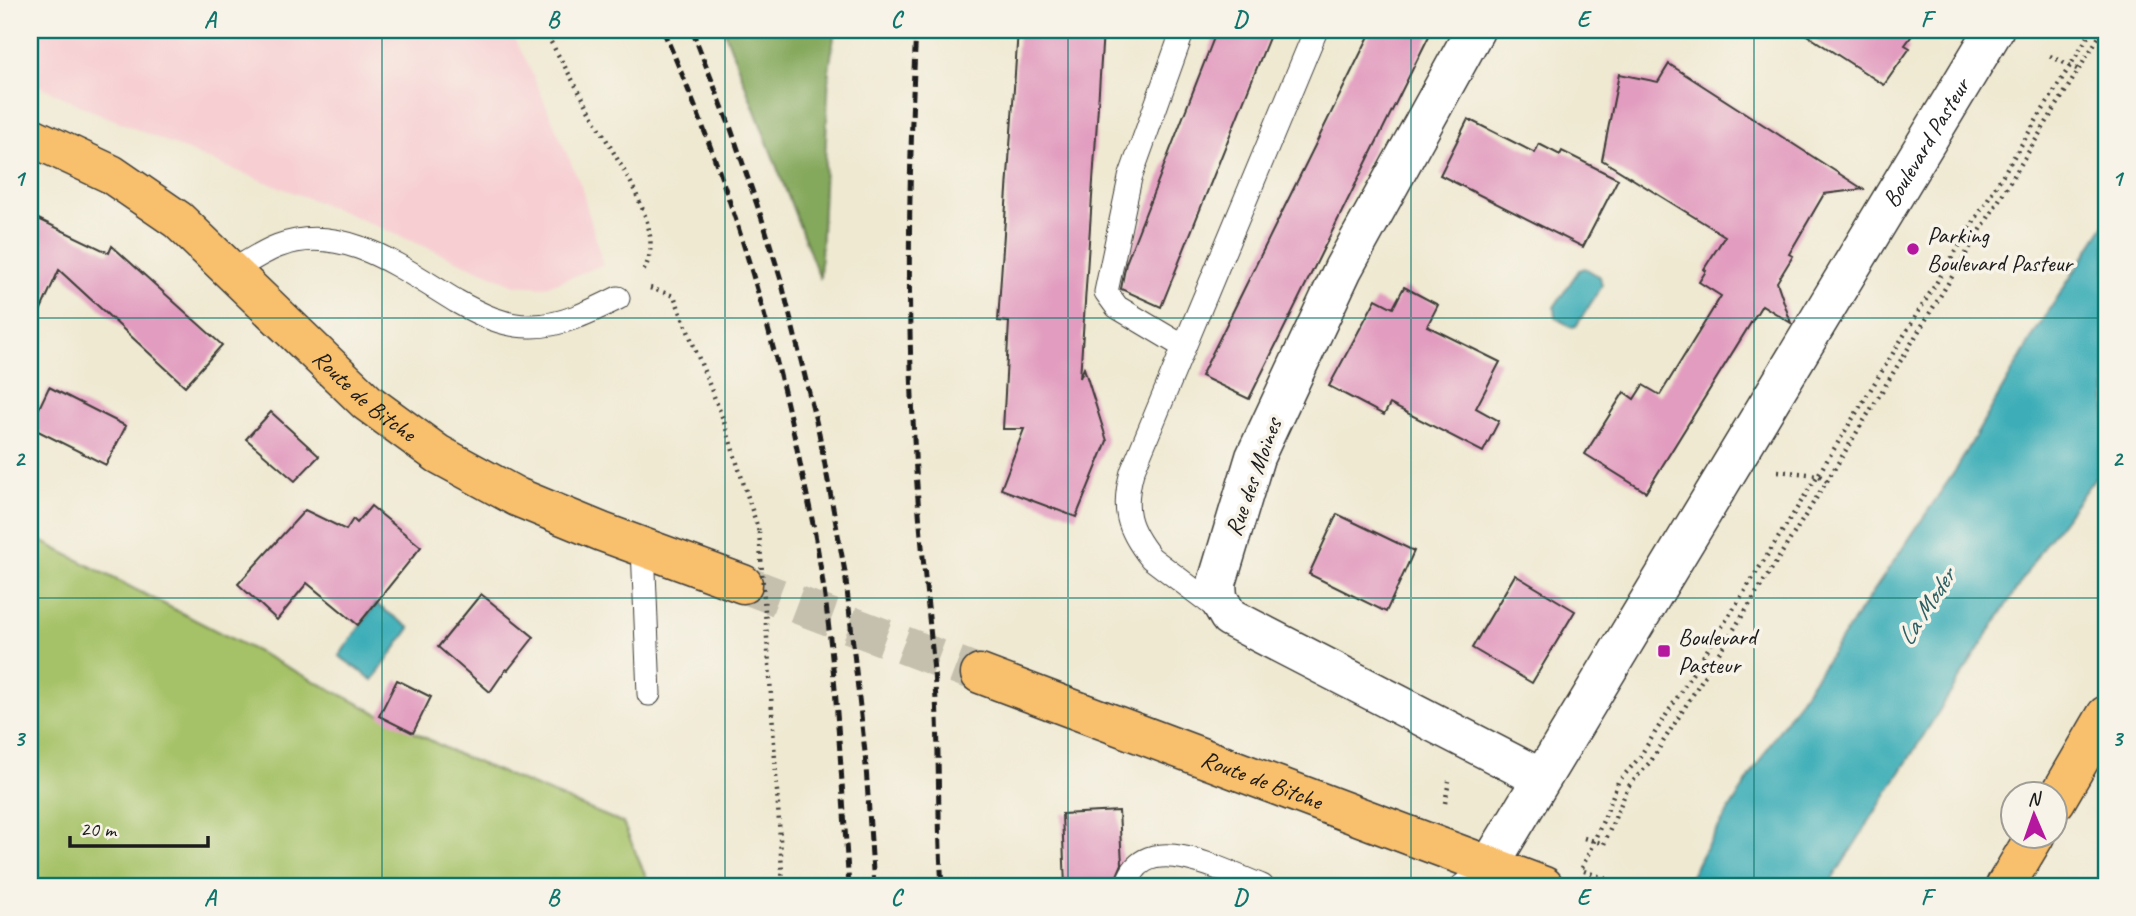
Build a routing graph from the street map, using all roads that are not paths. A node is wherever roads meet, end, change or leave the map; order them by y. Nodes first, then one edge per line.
1 (1183, 30) edge
2 (1316, 30) edge
3 (1475, 30) edge
4 (1994, 30) edge
5 (30, 136) edge
6 (231, 272) junction
7 (618, 298) road end
8 (1184, 347) junction
9 (643, 547) junction
10 (743, 584) tunnel mouth
11 (1229, 617) junction
12 (980, 674) tunnel mouth
13 (649, 694) dead end
14 (2106, 715) edge
15 (1541, 778) junction
16 (2068, 780) edge
17 (2026, 850) edge
18 (1476, 876) edge
19 (1127, 886) edge
20 (1262, 886) edge
21 (1544, 886) edge
22 (2005, 886) edge

1 - 8 lane
2 - 8 lane
3 - 11 street, Rue des Moines
4 - 15 street, Boulevard Pasteur
5 - 6 main road, Route de Bitche
6 - 7 lane
6 - 9 main road, Route de Bitche
8 - 11 lane
9 - 10 main road, Route de Bitche
9 - 13 lane
11 - 15 street
12 - 18 main road, Route de Bitche
14 - 16 main road
15 - 18 street, Boulevard Pasteur
17 - 22 main road
18 - 21 main road, Route de Bitche
19 - 20 lane

